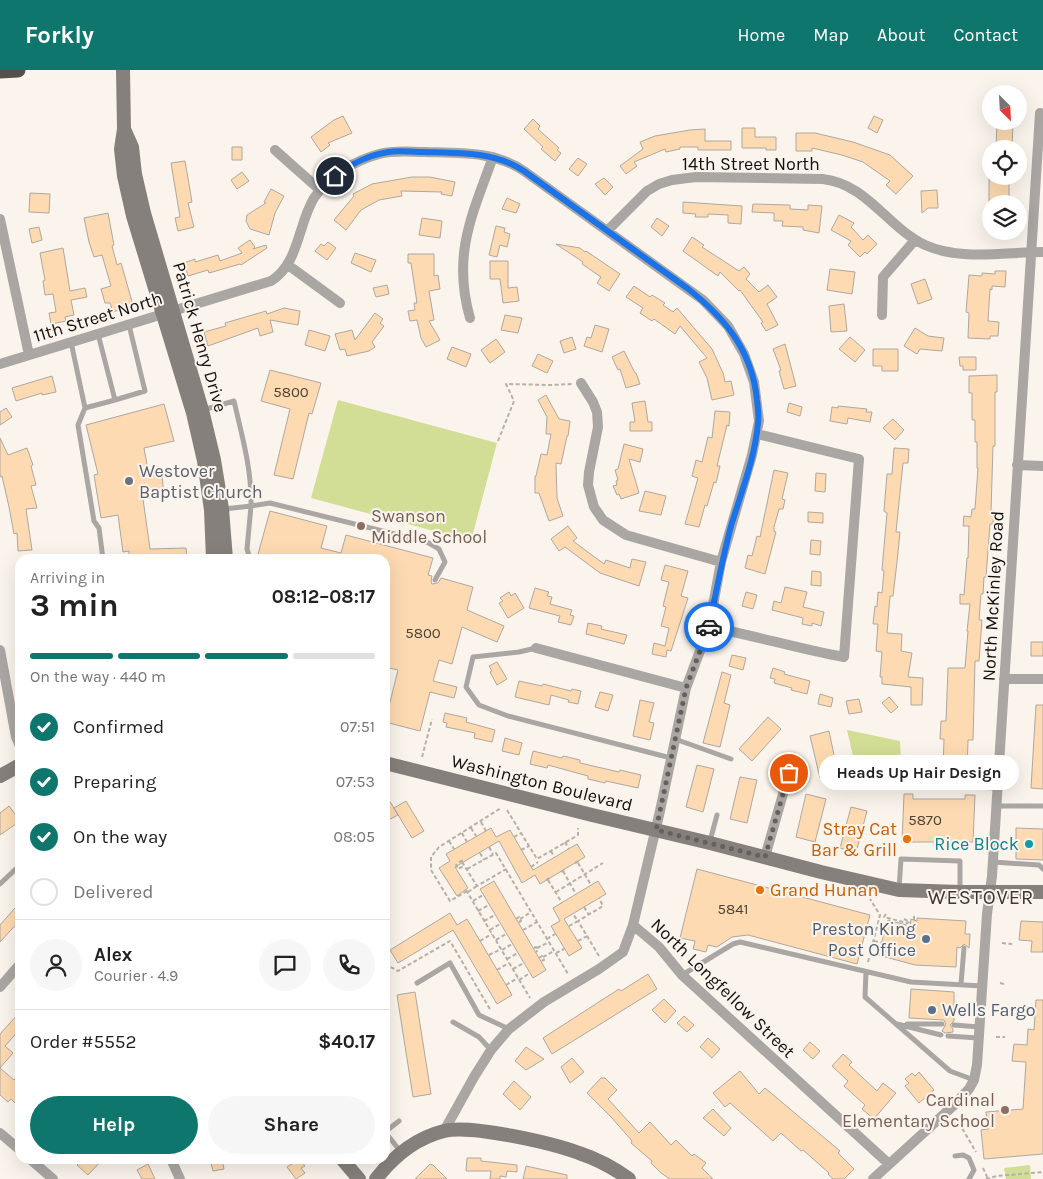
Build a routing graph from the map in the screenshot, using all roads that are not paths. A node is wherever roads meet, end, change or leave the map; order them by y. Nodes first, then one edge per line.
1 (18, 70) edge
2 (123, 70) edge
3 (0, 71) edge
4 (1040, 113) dead end
5 (275, 150) dead end
6 (493, 157) junction
7 (320, 190) junction
8 (0, 219) edge
9 (606, 231) junction
10 (915, 240) junction
11 (1032, 252) junction
12 (1043, 252) edge
13 (288, 265) junction
14 (340, 303) dead end
15 (168, 313) junction
16 (882, 315) dead end
17 (470, 318) dead end
18 (129, 325) junction
19 (98, 334) junction
20 (71, 342) junction
21 (29, 355) junction
22 (0, 364) edge
23 (581, 383) road end
24 (115, 400) junction
25 (85, 408) junction
26 (202, 410) junction
27 (757, 434) junction
28 (1017, 465) junction
29 (1043, 466) edge
30 (251, 506) junction
31 (216, 509) junction
32 (103, 554) edge
33 (213, 554) edge
34 (225, 554) edge
35 (248, 554) edge
36 (721, 562) junction
37 (435, 580) dead end
38 (709, 627) junction
39 (536, 648) joint
40 (0, 650) edge
41 (1043, 679) edge
42 (1004, 680) junction
43 (686, 688) junction
44 (15, 731) edge
45 (675, 739) junction
46 (671, 758) junction
47 (731, 758) dead end
48 (390, 763) edge
49 (15, 768) edge
50 (789, 773) dead end
51 (0, 776) edge
52 (906, 785) dead end
53 (998, 788) junction
54 (997, 806) junction
55 (1043, 806) edge
56 (717, 815) dead end
57 (656, 830) junction
58 (710, 843) junction
59 (765, 857) junction
60 (993, 862) junction
61 (1043, 869) edge
62 (15, 870) edge
63 (0, 884) edge
64 (899, 890) junction
65 (960, 892) junction
66 (989, 892) junction
67 (1043, 892) edge
68 (633, 925) junction
69 (964, 948) dead end
70 (15, 970) edge
71 (866, 972) junction
72 (682, 974) junction
73 (417, 983) dead end
74 (961, 984) junction
75 (982, 986) junction
76 (0, 987) edge
77 (453, 1022) dead end
78 (896, 1024) junction
79 (942, 1024) dead end
80 (954, 1025) dead end
81 (979, 1027) junction
82 (509, 1029) junction
83 (941, 1035) dead end
84 (948, 1036) dead end
85 (978, 1038) junction
86 (491, 1050) junction
87 (974, 1080) junction
88 (399, 1121) dead end
89 (390, 1128) edge
90 (444, 1131) junction
91 (0, 1133) edge
92 (390, 1139) edge
93 (15, 1146) edge
94 (401, 1153) junction
95 (955, 1156) dead end
96 (36, 1164) edge
97 (173, 1164) edge
98 (346, 1164) edge
99 (889, 1164) junction
100 (53, 1179) edge
101 (180, 1179) edge
102 (359, 1179) edge
103 (376, 1179) edge
104 (630, 1179) edge
105 (873, 1179) edge
106 (969, 1179) edge

1 - 3 highway
2 - 15 street, Patrick Henry Drive
4 - 11 street, North McKinley Road
5 - 7 street
6 - 7 street, 11th Street North
6 - 9 street, North Longfellow Street
6 - 17 street
7 - 13 street, 11th Street North
8 - 21 street
9 - 10 street, 14th Street North
9 - 27 street, North Longfellow Street
10 - 11 street, 14th Street North
10 - 16 street
11 - 12 street, 14th Street North
11 - 28 street, North McKinley Road
13 - 14 street
13 - 15 street, 11th Street North
15 - 18 street, 11th Street North
15 - 26 street, Patrick Henry Drive
15 - 31 street, Patrick Henry Drive
18 - 19 street, 11th Street North
18 - 24 lane
19 - 20 street, 11th Street North
19 - 24 lane
20 - 21 street, 11th Street North
20 - 25 lane
21 - 22 street, 11th Street North
23 - 36 street
24 - 25 lane
25 - 32 lane
26 - 30 lane
26 - 31 street, Patrick Henry Drive
27 - 36 street, North Longfellow Street
27 - 38 street
28 - 29 street
28 - 42 street, North McKinley Road
30 - 31 lane
30 - 35 lane
30 - 37 lane
31 - 33 street, Patrick Henry Drive
31 - 34 street, Patrick Henry Drive
36 - 38 street, North Longfellow Street
38 - 43 street, North Longfellow Street
39 - 43 street
39 - 46 lane
40 - 44 street
41 - 42 street
42 - 53 street, North McKinley Road
43 - 45 street, North Longfellow Street
45 - 46 street, North Longfellow Street
45 - 47 lane
46 - 57 street, North Longfellow Street
48 - 57 street, Washington Boulevard
49 - 51 street
50 - 59 street
52 - 53 lane
53 - 54 street, North McKinley Road
54 - 55 lane
54 - 60 street, North McKinley Road
56 - 58 lane
57 - 58 street, Washington Boulevard
57 - 68 street, North Longfellow Street
58 - 59 street, Washington Boulevard
59 - 64 street, Washington Boulevard
60 - 61 lane
60 - 66 street, North McKinley Road
62 - 63 lane
64 - 65 street, Washington Boulevard
64 - 65 lane
65 - 66 street, Washington Boulevard
66 - 67 street, Washington Boulevard
66 - 75 street, North McKinley Road
68 - 72 street, North Longfellow Street
68 - 82 street
69 - 74 lane
70 - 76 street
71 - 72 lane
71 - 74 lane
71 - 78 lane
72 - 99 street, North Longfellow Street
73 - 82 lane
74 - 75 lane
75 - 81 street, North McKinley Road
77 - 86 lane
78 - 79 lane
78 - 83 lane
78 - 87 lane
80 - 81 lane
81 - 85 street, North McKinley Road
82 - 86 street
84 - 85 lane
85 - 87 street, North McKinley Road
86 - 90 street
87 - 99 street
88 - 89 lane
90 - 94 street
90 - 104 street
91 - 93 street
92 - 94 lane
94 - 103 street
95 - 106 lane
96 - 100 street
97 - 101 street
98 - 102 street
99 - 105 street

